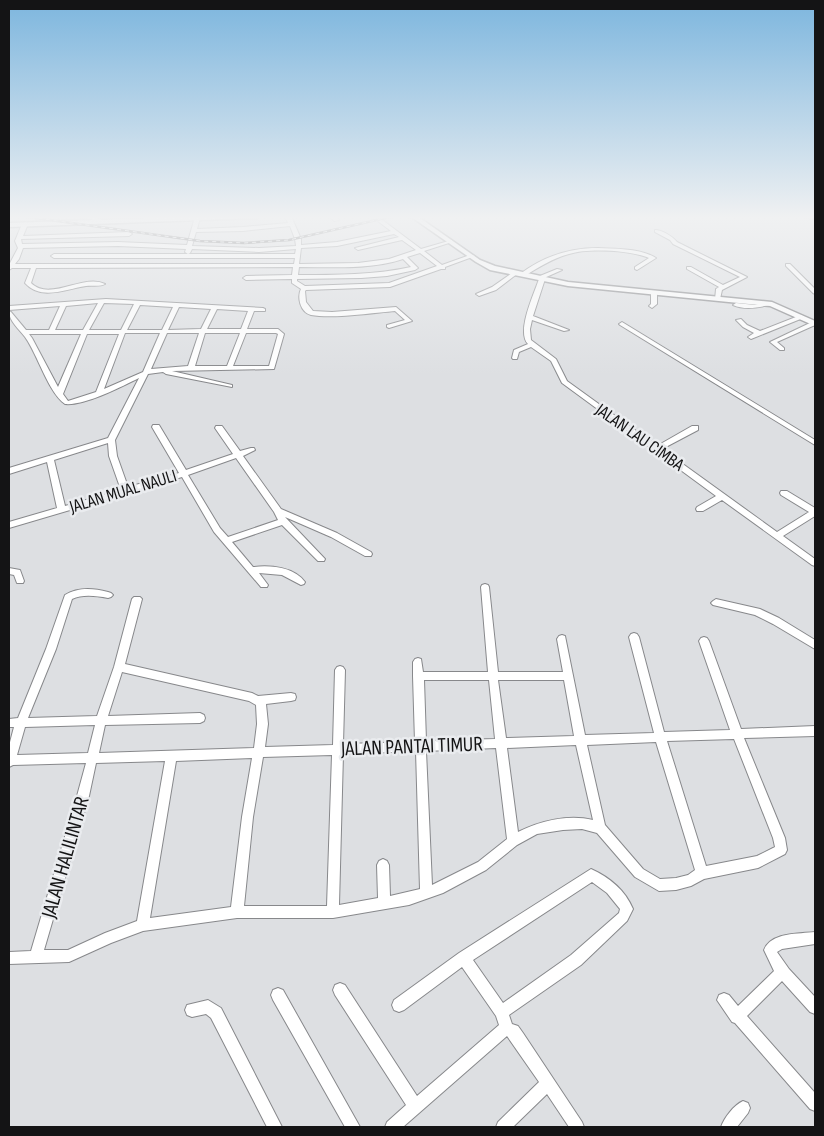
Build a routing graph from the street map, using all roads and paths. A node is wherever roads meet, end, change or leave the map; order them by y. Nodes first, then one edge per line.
1 (33, 269) edge
2 (296, 269) edge
3 (375, 269) edge
4 (410, 269) edge
5 (440, 269) edge
6 (501, 269) edge
7 (530, 269) edge
8 (691, 269) edge
9 (728, 269) edge
10 (792, 269) edge
11 (559, 270) dead end
12 (377, 274) junction
13 (519, 274) junction
14 (295, 277) junction
15 (246, 278) dead end
16 (540, 279) junction
17 (102, 284) dead end
18 (379, 286) junction
19 (723, 287) junction
20 (304, 288) junction
21 (815, 292) edge
22 (654, 293) junction
23 (479, 294) dead end
24 (718, 299) junction
25 (102, 301) junction
26 (138, 302) junction
27 (64, 304) junction
28 (177, 304) junction
29 (767, 304) junction
30 (736, 305) dead end
31 (652, 306) dead end
32 (215, 307) junction
33 (9, 308) edge
34 (252, 309) junction
35 (263, 310) dead end
36 (9, 313) edge
37 (530, 317) junction
38 (801, 317) junction
39 (739, 320) dead end
40 (814, 323) edge
41 (622, 324) dead end
42 (389, 326) dead end
43 (566, 330) dead end
44 (85, 331) junction
45 (122, 331) junction
46 (164, 331) junction
47 (203, 331) junction
48 (242, 331) junction
49 (25, 332) junction
50 (51, 332) junction
51 (760, 334) junction
52 (751, 337) dead end
53 (532, 344) junction
54 (782, 348) dead end
55 (515, 358) dead end
56 (191, 368) junction
57 (230, 368) junction
58 (161, 370) junction
59 (146, 372) junction
60 (230, 386) dead end
61 (99, 393) junction
62 (59, 394) junction
63 (156, 428) dead end
64 (219, 428) dead end
65 (695, 428) dead end
66 (111, 440) junction
67 (815, 443) edge
68 (658, 449) junction
69 (251, 450) dead end
70 (237, 455) junction
71 (50, 458) junction
72 (9, 471) edge
73 (183, 474) junction
74 (125, 491) junction
75 (784, 493) dead end
76 (722, 496) junction
77 (700, 509) dead end
78 (62, 510) junction
79 (278, 511) junction
80 (814, 512) edge
81 (283, 521) junction
82 (9, 525) edge
83 (777, 536) junction
84 (226, 540) junction
85 (368, 554) dead end
86 (321, 559) dead end
87 (815, 563) edge
88 (252, 570) junction
89 (9, 571) edge
90 (20, 581) dead end
91 (301, 582) dead end
92 (264, 585) dead end
93 (486, 587) dead end
94 (108, 595) dead end
95 (137, 599) dead end
96 (716, 603) dead end
97 (634, 637) dead end
98 (562, 639) dead end
99 (704, 641) dead end
100 (815, 645) edge
101 (418, 662) dead end
102 (119, 666) junction
103 (340, 670) dead end
104 (418, 676) junction
105 (493, 676) junction
106 (568, 676) junction
107 (290, 697) dead end
108 (259, 700) junction
109 (200, 718) dead end
110 (100, 721) junction
111 (9, 723) edge
112 (21, 723) junction
113 (815, 731) edge
114 (737, 734) junction
115 (660, 737) junction
116 (580, 739) junction
117 (502, 742) junction
118 (421, 747) junction
119 (338, 750) junction
120 (260, 752) junction
121 (171, 756) junction
122 (92, 758) junction
123 (9, 761) edge
124 (600, 828) junction
125 (512, 841) junction
126 (383, 865) dead end
127 (702, 873) junction
128 (426, 893) junction
129 (384, 903) junction
130 (237, 912) junction
131 (333, 912) junction
132 (143, 925) junction
133 (815, 938) edge
134 (36, 956) junction
135 (9, 958) edge
136 (464, 958) junction
137 (783, 971) junction
138 (340, 990) dead end
139 (278, 995) dead end
140 (724, 1000) dead end
141 (399, 1005) dead end
142 (815, 1007) edge
143 (192, 1010) dead end
144 (501, 1012) junction
145 (737, 1017) junction
146 (507, 1030) junction
147 (548, 1083) junction
148 (815, 1104) edge
149 (416, 1107) junction
150 (743, 1108) dead end
151 (275, 1127) edge
152 (353, 1127) edge
153 (392, 1127) edge
154 (503, 1127) edge
155 (577, 1127) edge
156 (728, 1127) edge

1 - 17 street
2 - 14 street
3 - 12 street
4 - 12 street
5 - 18 street
6 - 13 main road
7 - 13 street
8 - 19 street
9 - 19 street
10 - 21 street
11 - 16 street
12 - 14 street
12 - 18 street
13 - 16 main road
13 - 23 street
14 - 15 street
14 - 20 street
16 - 22 main road
16 - 37 street
18 - 20 street
19 - 24 street
20 - 42 street
22 - 24 main road
22 - 31 street
24 - 29 main road
25 - 26 street
25 - 27 street
25 - 44 street
26 - 28 street
26 - 45 street
27 - 33 street
27 - 50 street
28 - 32 street
28 - 46 street
29 - 30 street
29 - 38 main road
32 - 34 street
32 - 47 street
34 - 35 street
34 - 48 street
36 - 49 street
37 - 43 street
37 - 53 street
38 - 40 main road
38 - 51 street
39 - 51 street
40 - 54 street
41 - 67 street
44 - 45 street
44 - 50 street
44 - 62 street
45 - 46 street
45 - 61 street
46 - 47 street
46 - 59 street
47 - 48 street
47 - 56 street
48 - 57 street
48 - 57 street
49 - 50 street
49 - 62 street
51 - 52 street
53 - 55 street
53 - 68 street, JALAN LAU CIMBA
56 - 57 street
56 - 58 street
58 - 59 street
58 - 60 street
59 - 61 street
59 - 66 street
61 - 62 street
63 - 73 street
64 - 70 street
65 - 68 street
66 - 71 street
66 - 74 street
68 - 76 street, JALAN LAU CIMBA
69 - 70 street
70 - 73 street, JALAN MUAL NAULI
70 - 79 street
71 - 72 street
71 - 78 street
73 - 74 street, JALAN MUAL NAULI
73 - 84 street
74 - 78 street, JALAN MUAL NAULI
75 - 80 street
76 - 77 street
76 - 83 street, JALAN LAU CIMBA
78 - 82 street, JALAN MUAL NAULI
79 - 81 street
79 - 85 street
80 - 83 street
81 - 84 street
81 - 86 street
83 - 87 street, JALAN LAU CIMBA
84 - 88 street
88 - 91 street
88 - 92 street
89 - 90 street
93 - 105 street
94 - 112 street
95 - 102 street, JALAN HALILINTAR
96 - 100 street
97 - 115 street
98 - 106 street
99 - 114 street
101 - 104 street
102 - 108 street
102 - 110 street, JALAN HALILINTAR
103 - 119 street
104 - 105 street
104 - 118 street
105 - 106 street
105 - 117 street
106 - 116 street
107 - 108 street
108 - 120 street
109 - 110 street
110 - 112 street
110 - 122 street, JALAN HALILINTAR
111 - 112 street
112 - 123 street
113 - 114 street, JALAN PANTAI TIMUR
114 - 115 street, JALAN PANTAI TIMUR
114 - 127 street
115 - 116 street, JALAN PANTAI TIMUR
115 - 127 street
116 - 117 street, JALAN PANTAI TIMUR
116 - 124 street
117 - 118 street, JALAN PANTAI TIMUR
117 - 125 street
118 - 119 street, JALAN PANTAI TIMUR
118 - 128 street
119 - 120 street, JALAN PANTAI TIMUR
119 - 131 street
120 - 121 street, JALAN PANTAI TIMUR
120 - 130 street
121 - 122 street, JALAN PANTAI TIMUR
121 - 132 street
122 - 123 street, JALAN PANTAI TIMUR
122 - 134 street, JALAN HALILINTAR
124 - 125 street
124 - 127 street
125 - 128 street
126 - 129 street
128 - 129 street
129 - 131 street
130 - 131 street
130 - 132 street
132 - 134 street
133 - 137 street
134 - 135 street
136 - 141 street
136 - 144 street
136 - 144 street
137 - 142 street
137 - 145 street
138 - 149 street
139 - 152 street
140 - 145 street
143 - 151 street
144 - 146 street
145 - 148 street
146 - 147 street
146 - 149 street
147 - 154 street
147 - 155 street
149 - 153 street
150 - 156 street

